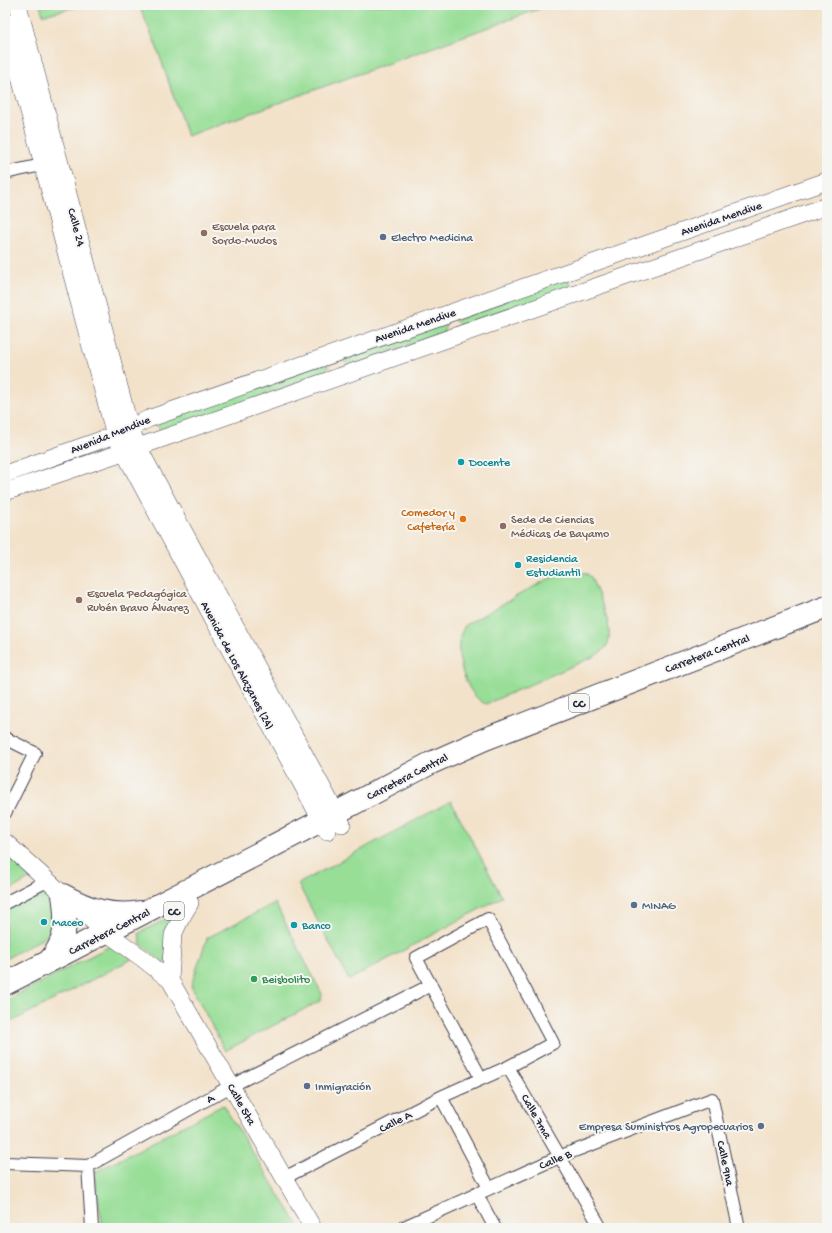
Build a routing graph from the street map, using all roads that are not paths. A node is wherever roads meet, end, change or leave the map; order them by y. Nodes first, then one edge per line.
1 (18, 5) edge
2 (5, 20) edge
3 (60, 161) junction
4 (43, 164) junction
5 (5, 173) edge
6 (827, 181) edge
7 (827, 206) edge
8 (122, 431) junction
9 (130, 450) junction
10 (5, 474) edge
11 (5, 492) edge
12 (827, 607) edge
13 (827, 621) edge
14 (5, 738) edge
15 (5, 813) edge
16 (332, 822) junction
17 (5, 842) edge
18 (55, 888) junction
19 (5, 903) edge
20 (190, 903) junction
21 (152, 908) junction
22 (112, 936) junction
23 (48, 962) junction
24 (170, 980) junction
25 (5, 984) edge
26 (431, 986) junction
27 (5, 997) edge
28 (508, 1066) junction
29 (481, 1078) junction
30 (231, 1086) junction
31 (441, 1097) junction
32 (712, 1099) joint
33 (560, 1156) junction
34 (5, 1164) edge
35 (88, 1166) junction
36 (284, 1178) junction
37 (490, 1188) junction
38 (476, 1194) junction
39 (417, 1225) edge
40 (92, 1228) edge
41 (313, 1228) edge
42 (402, 1228) edge
43 (495, 1228) edge
44 (601, 1228) edge
45 (739, 1228) edge

1 - 3 street, Calle 24
2 - 4 street, Calle 24
3 - 4 street
3 - 8 street, Calle 24
4 - 5 street
4 - 8 street, Calle 24
6 - 8 street, Avenida Mendive
7 - 9 street, Avenida Mendive
8 - 9 street, Calle 24
8 - 10 street, Avenida Mendive
9 - 11 street, Avenida Mendive
9 - 16 street, Avenida de Los Alazanes (24)
12 - 16 highway, Carretera Central / CC
13 - 16 highway, Carretera Central / CC
14 - 15 street
16 - 20 highway, Carretera Central / CC
16 - 21 highway, Carretera Central / CC
17 - 18 street
18 - 19 street
18 - 21 highway
18 - 22 street
18 - 23 highway
20 - 22 highway, Carretera Central / CC
20 - 24 street
21 - 22 highway, Carretera Central / CC
22 - 23 highway, Carretera Central / CC
22 - 24 street
22 - 27 highway, Carretera Central / CC
23 - 25 highway, Carretera Central / CC
24 - 30 street, Calle 5ta
26 - 28 street, Calle A
26 - 29 street
26 - 30 street, A
28 - 29 street, Calle A
28 - 33 street, Calle 7ma
29 - 31 street, Calle A
30 - 35 street, A
30 - 36 street, Calle 5ta
31 - 36 street, Calle A
31 - 37 street
32 - 33 street, Calle B
32 - 45 street, Calle 9na
33 - 37 street, Calle B
33 - 44 street, Calle 7ma
34 - 35 street
35 - 40 street
36 - 41 street, Calle 5ta
37 - 38 street, Calle B
38 - 39 street, Calle B
38 - 43 street
39 - 42 street, Calle B

